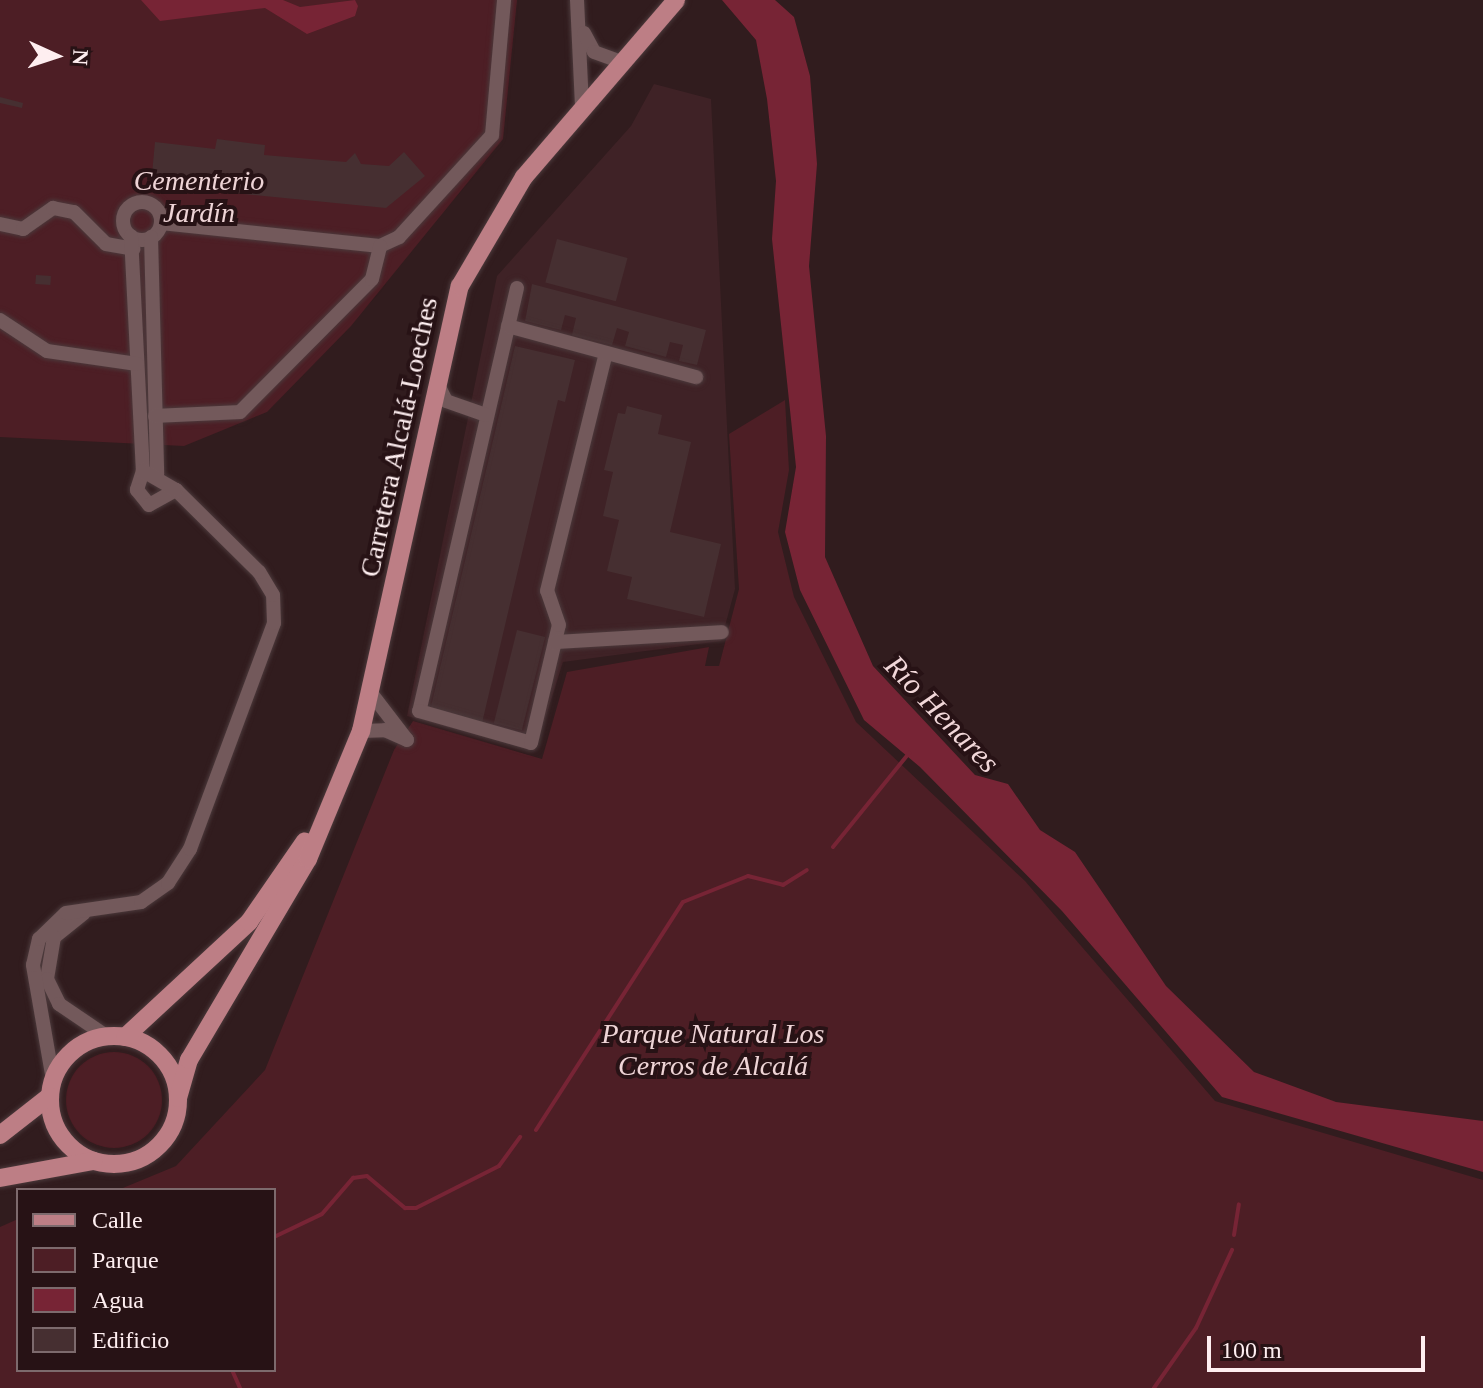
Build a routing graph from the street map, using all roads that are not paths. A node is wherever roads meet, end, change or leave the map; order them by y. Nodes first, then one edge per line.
1 (504, 0) edge
2 (577, 0) edge
3 (676, 0) edge
4 (583, 32) junction
5 (626, 58) junction
6 (582, 108) junction
7 (161, 223) junction
8 (0, 224) edge
9 (151, 237) junction
10 (133, 243) junction
11 (380, 246) junction
12 (517, 288) dead end
13 (0, 320) edge
14 (508, 326) junction
15 (606, 353) junction
16 (138, 370) junction
17 (155, 376) junction
18 (435, 376) junction
19 (696, 377) dead end
20 (468, 412) junction
21 (486, 415) junction
22 (155, 416) junction
23 (421, 439) junction
24 (150, 472) junction
25 (176, 490) junction
26 (722, 632) dead end
27 (555, 642) junction
28 (371, 693) junction
29 (361, 731) junction
30 (343, 777) junction
31 (91, 909) junction
32 (116, 1036) junction
33 (51, 1088) junction
34 (178, 1098) junction
35 (0, 1135) edge
36 (93, 1161) junction
37 (0, 1178) edge

1 - 11 street
2 - 4 street
3 - 5 main road, Carretera Alcalá-Loeches
4 - 5 street
4 - 6 street
5 - 6 main road, Carretera Alcalá-Loeches
6 - 18 main road, Carretera Alcalá-Loeches
7 - 9 street
7 - 10 street
7 - 11 street
8 - 10 street
9 - 10 street
9 - 17 street
10 - 16 street
11 - 22 street
12 - 14 street
13 - 16 street
14 - 15 street
14 - 21 street
15 - 19 street
15 - 27 street
16 - 17 street
16 - 24 street
17 - 22 street
18 - 20 street
18 - 23 main road, Carretera Alcalá-Loeches
20 - 21 street
20 - 23 street
21 - 27 street
22 - 24 street
23 - 28 main road, Carretera Alcalá-Loeches
24 - 25 street
24 - 25 street
25 - 31 street
26 - 27 street
28 - 29 main road, Carretera Alcalá-Loeches
28 - 29 street
29 - 30 main road, Carretera Alcalá-Loeches
30 - 32 main road
30 - 34 main road
31 - 32 street
31 - 33 street
32 - 33 main road
32 - 34 main road
33 - 35 main road
33 - 36 main road
34 - 36 main road
36 - 37 main road

